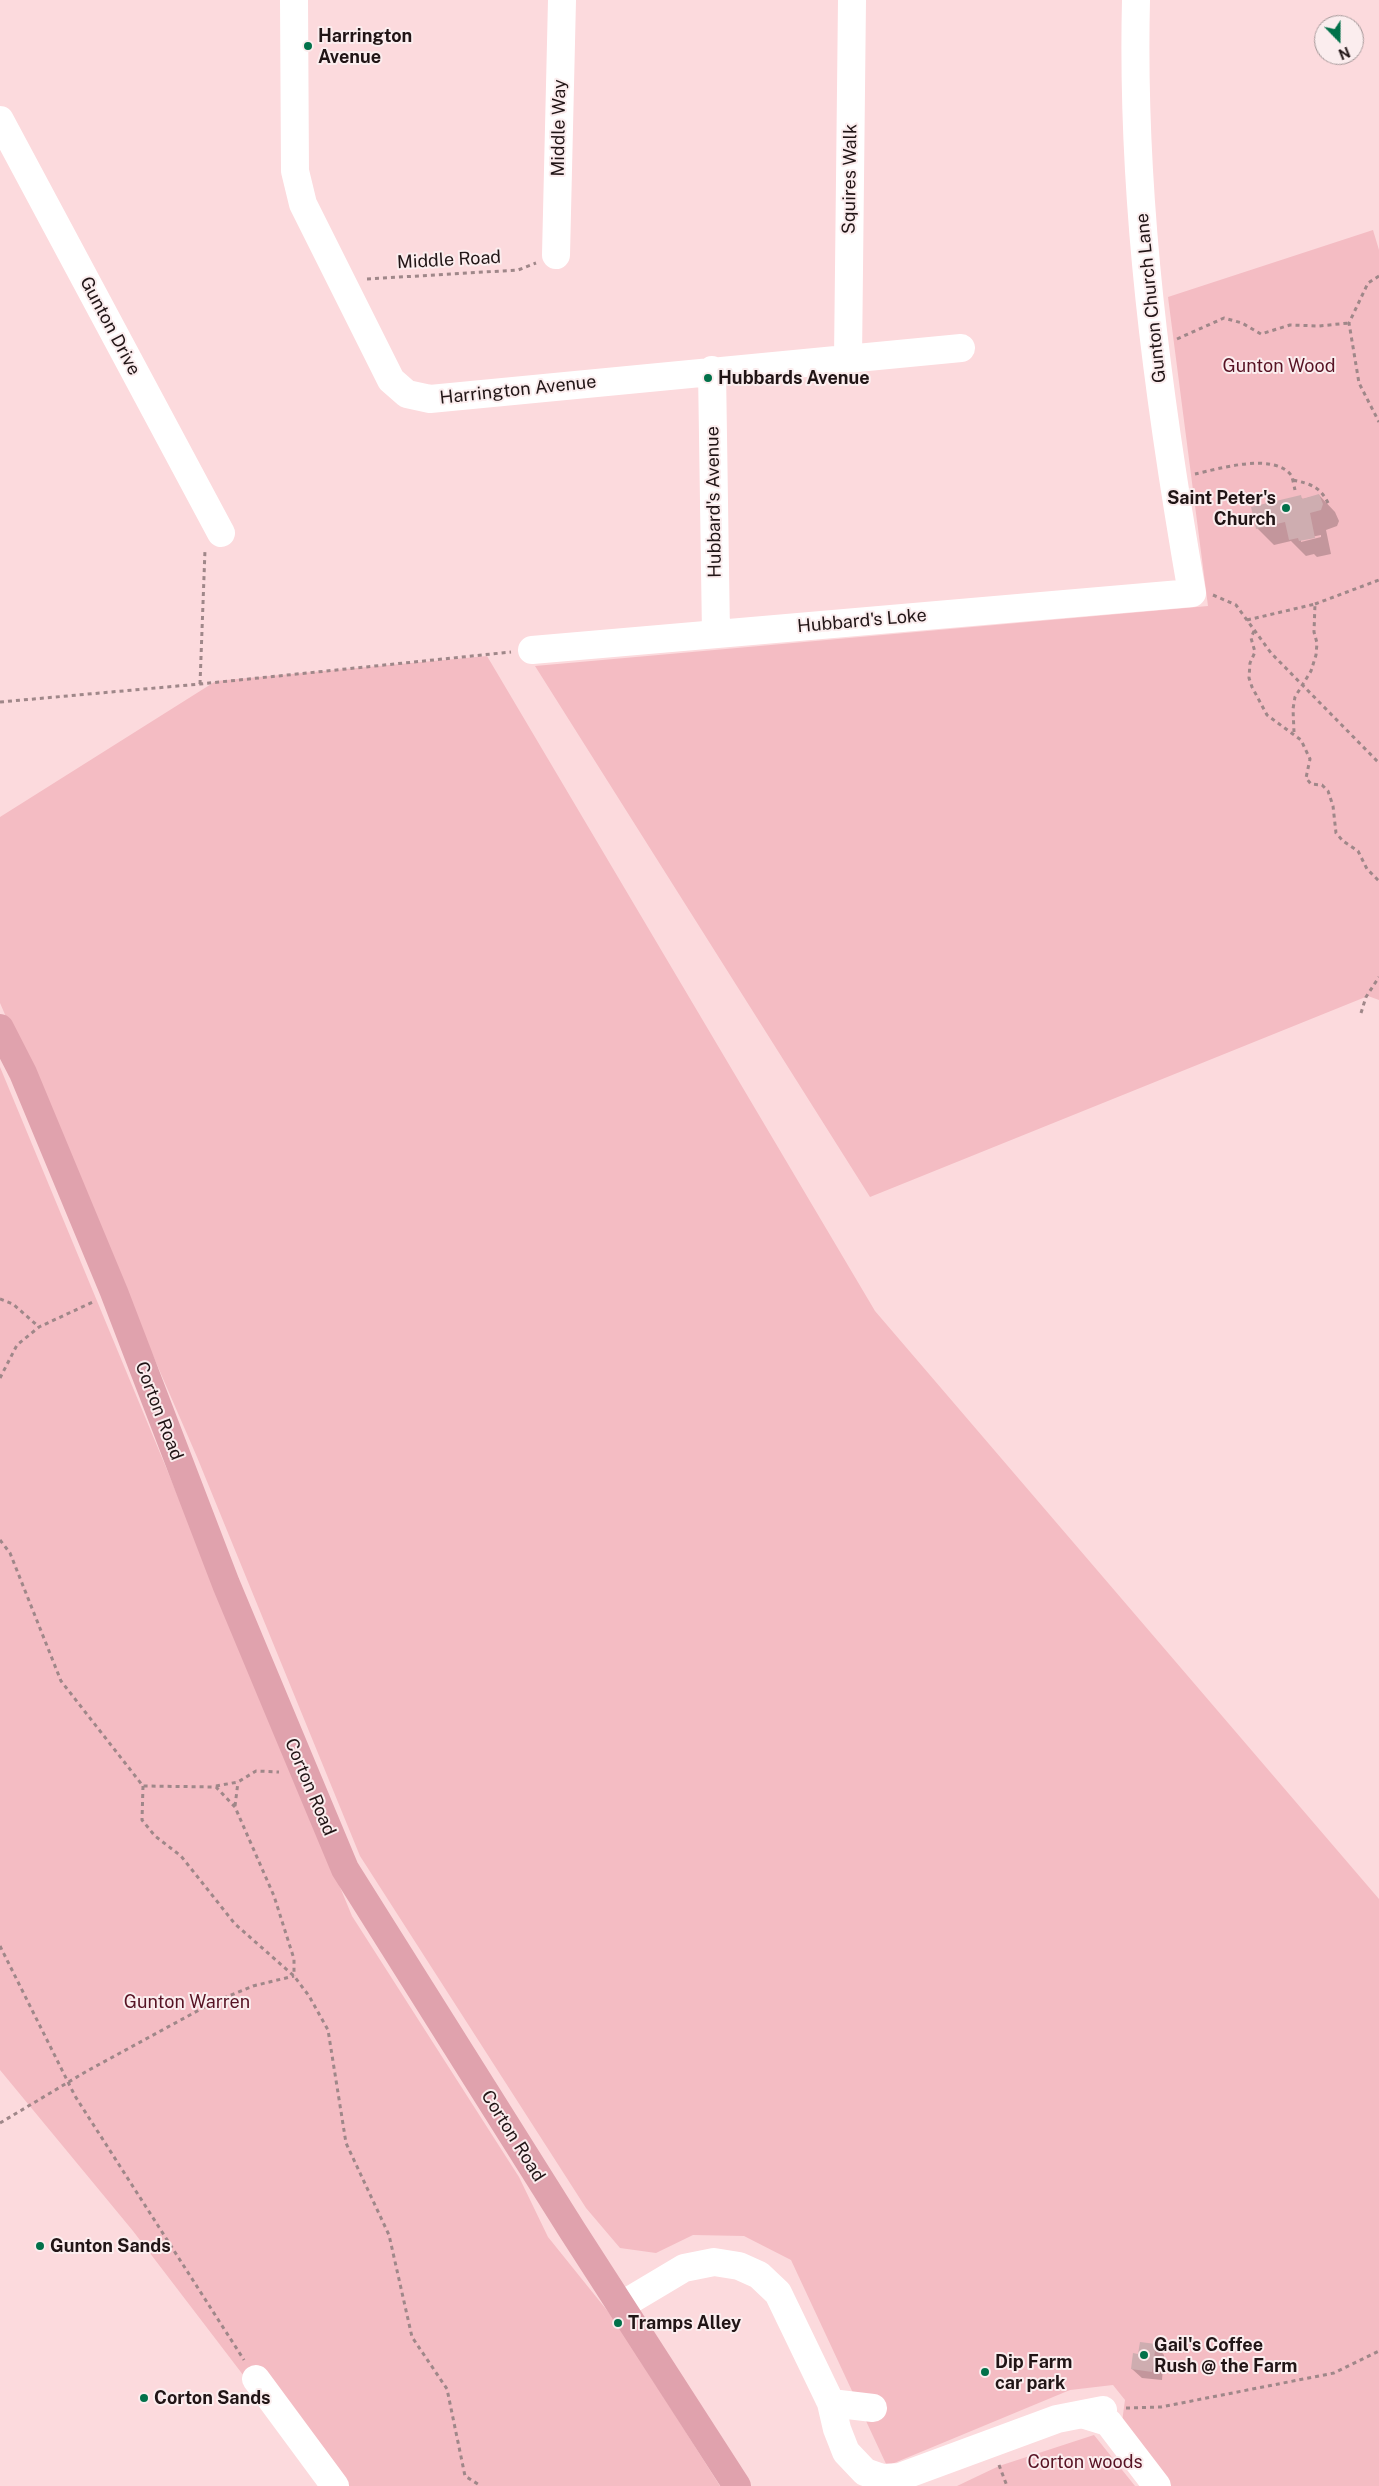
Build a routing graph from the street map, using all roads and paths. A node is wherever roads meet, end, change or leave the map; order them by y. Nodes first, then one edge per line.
1 (294, 0) edge
2 (562, 0) edge
3 (852, 0) edge
4 (1136, 0) edge
5 (0, 120) edge
6 (556, 255) joint
7 (1379, 276) edge
8 (341, 280) junction
9 (1349, 323) junction
10 (1168, 342) dead end
11 (961, 348) dead end
12 (848, 359) junction
13 (712, 370) junction
14 (1379, 422) edge
15 (1187, 476) dead end
16 (1292, 480) junction
17 (1295, 490) dead end
18 (1329, 505) dead end
19 (221, 533) joint
20 (1379, 580) edge
21 (1199, 593) junction
22 (1315, 604) junction
23 (1247, 620) junction
24 (1254, 631) junction
25 (716, 634) junction
26 (532, 650) joint
27 (1302, 683) junction
28 (200, 684) junction
29 (0, 702) edge
30 (1294, 733) junction
31 (1379, 764) edge
32 (1379, 881) edge
33 (1379, 977) edge
34 (1362, 1013) dead end
35 (0, 1028) edge
36 (114, 1292) junction
37 (0, 1299) edge
38 (39, 1327) junction
39 (0, 1378) edge
40 (0, 1540) edge
41 (302, 1764) junction
42 (238, 1782) junction
43 (143, 1786) junction
44 (216, 1786) junction
45 (235, 1807) junction
46 (0, 1946) edge
47 (294, 1976) junction
48 (68, 2082) junction
49 (0, 2123) edge
50 (622, 2305) junction
51 (1379, 2351) edge
52 (256, 2379) joint
53 (831, 2403) junction
54 (873, 2408) dead end
55 (1093, 2412) junction
56 (335, 2486) edge
57 (481, 2486) edge
58 (737, 2486) edge
59 (1157, 2486) edge

1 - 8 street, Harrington Avenue
2 - 6 street, Middle Way
3 - 12 street, Squires Walk
4 - 21 street, Gunton Church Lane
5 - 19 street, Gunton Drive
6 - 8 path, Middle Road
7 - 9 path
8 - 13 street, Harrington Avenue
9 - 10 path
9 - 14 path
11 - 12 street, Harrington Avenue
12 - 13 street, Harrington Avenue
13 - 25 street, Hubbard's Avenue
15 - 16 path
16 - 17 path
16 - 18 path
19 - 28 path
20 - 22 path
21 - 23 path
21 - 25 street, Hubbard's Loke
22 - 23 path
22 - 27 path
23 - 24 path
24 - 27 path
24 - 30 path
25 - 26 street, Hubbard's Loke
26 - 28 path
27 - 30 path
27 - 31 path
28 - 29 path
30 - 32 path
33 - 34 path
35 - 36 main road, Corton Road
36 - 38 path
36 - 41 main road, Corton Road
37 - 38 path
38 - 39 path
40 - 43 path
41 - 42 path
41 - 50 main road, Corton Road
42 - 44 path
42 - 45 path
43 - 44 path
43 - 47 path
44 - 45 path
45 - 47 path
46 - 48 path
47 - 48 path
47 - 57 path
48 - 49 path
48 - 52 path
50 - 53 street
50 - 58 main road, Corton Road
51 - 55 path
52 - 56 street
53 - 54 street
53 - 55 street
55 - 59 street

